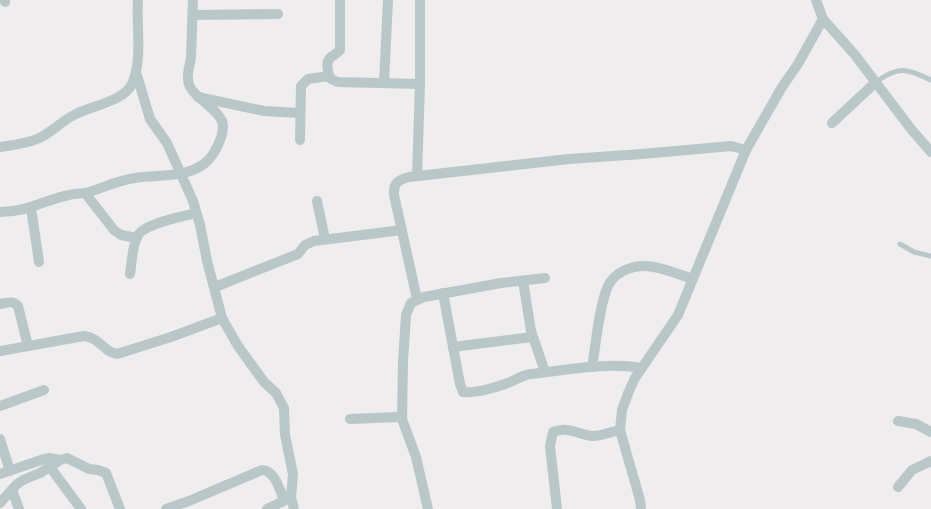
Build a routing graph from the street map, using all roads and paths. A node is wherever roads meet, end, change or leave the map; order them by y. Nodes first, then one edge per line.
1 (138, 0) edge
2 (193, 0) edge
3 (340, 0) edge
4 (388, 0) edge
5 (420, 0) edge
6 (816, 0) edge
7 (278, 14) dead end
8 (193, 15) junction
9 (823, 19) junction
10 (136, 72) junction
11 (329, 76) junction
12 (931, 80) edge
13 (876, 82) junction
14 (384, 83) junction
15 (420, 84) junction
16 (198, 97) junction
17 (300, 113) junction
18 (832, 124) dead end
19 (300, 140) dead end
20 (0, 147) edge
21 (746, 150) junction
22 (931, 152) edge
23 (181, 174) junction
24 (417, 176) junction
25 (85, 193) junction
26 (318, 201) dead end
27 (31, 208) junction
28 (0, 212) edge
29 (196, 213) junction
30 (402, 230) junction
31 (137, 238) junction
32 (325, 239) junction
33 (900, 244) dead end
34 (931, 256) edge
35 (39, 262) dead end
36 (130, 274) dead end
37 (545, 278) dead end
38 (693, 279) junction
39 (523, 281) junction
40 (215, 287) junction
41 (442, 293) junction
42 (417, 299) junction
43 (0, 304) edge
44 (222, 318) junction
45 (532, 336) junction
46 (28, 346) junction
47 (453, 347) junction
48 (0, 351) edge
49 (592, 367) junction
50 (642, 368) junction
51 (545, 372) junction
52 (44, 390) dead end
53 (0, 406) edge
54 (350, 419) dead end
55 (402, 419) junction
56 (898, 421) dead end
57 (620, 430) junction
58 (931, 432) edge
59 (0, 439) edge
60 (60, 460) junction
61 (931, 461) edge
62 (50, 467) junction
63 (5, 472) edge
64 (898, 487) dead end
65 (12, 490) junction
66 (288, 499) junction
67 (0, 503) edge
68 (19, 509) edge
69 (81, 509) edge
70 (120, 509) edge
71 (166, 509) edge
72 (267, 509) edge
73 (294, 509) edge
74 (428, 509) edge
75 (557, 509) edge
76 (640, 509) edge

1 - 10 street
2 - 8 street
3 - 11 street
4 - 14 street
5 - 15 street
6 - 9 street
7 - 8 street
8 - 16 street
9 - 13 street
9 - 21 street
10 - 20 street
10 - 23 street
11 - 14 street
11 - 17 street
12 - 13 lane
13 - 18 street
13 - 22 street
14 - 15 street
15 - 24 street
16 - 17 street
16 - 23 street
17 - 19 street
21 - 24 street
21 - 38 street
23 - 25 street
23 - 29 street
24 - 30 street
25 - 27 street
25 - 31 street
26 - 32 street
27 - 28 street
27 - 35 street
29 - 31 street
29 - 40 street
30 - 32 street
30 - 42 street
31 - 36 street
32 - 40 street
33 - 34 lane
37 - 39 street
38 - 49 street
38 - 50 street
39 - 41 street
39 - 45 street
40 - 44 street
41 - 42 street
41 - 47 street
42 - 55 street
43 - 46 street
44 - 46 street
44 - 66 street
45 - 47 street
45 - 51 street
46 - 48 street
47 - 51 street
49 - 50 street
49 - 51 street
50 - 57 street
52 - 53 street
54 - 55 street
55 - 74 street
56 - 58 street
57 - 75 street
57 - 76 street
59 - 63 street
60 - 62 street
60 - 63 street
60 - 70 street
61 - 64 street
62 - 65 street
62 - 69 street
65 - 67 street
65 - 68 street
66 - 71 street
66 - 72 street
66 - 73 street

